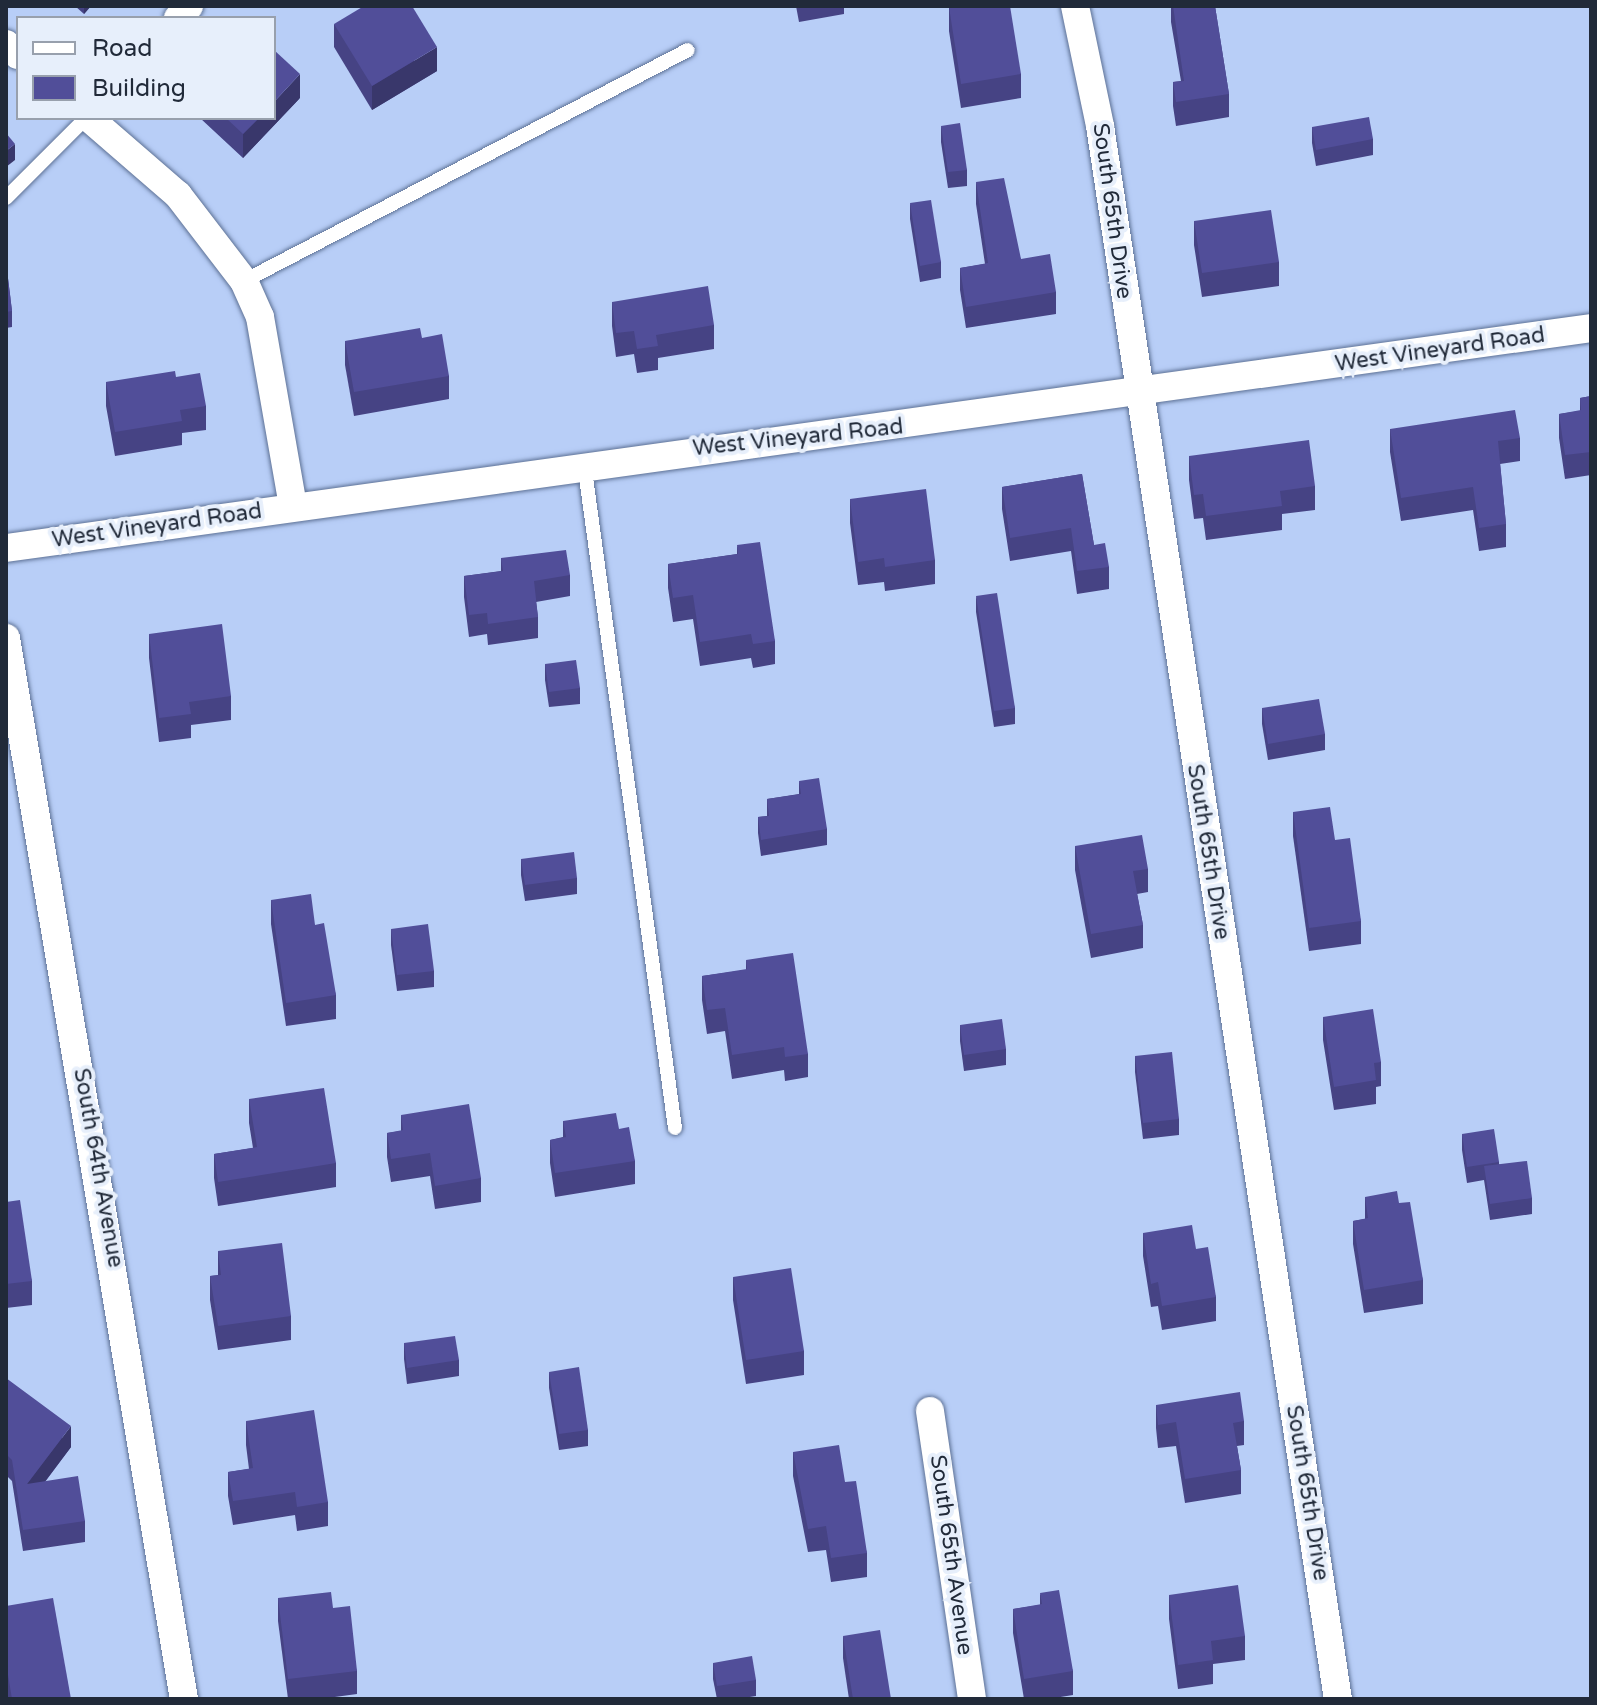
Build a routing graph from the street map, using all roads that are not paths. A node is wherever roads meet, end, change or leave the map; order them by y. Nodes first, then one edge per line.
1 (1075, 6) edge
2 (688, 50) dead end
3 (86, 120) edge
4 (90, 120) edge
5 (6, 198) edge
6 (244, 281) junction
7 (1591, 328) edge
8 (1138, 395) junction
9 (584, 463) junction
10 (293, 507) junction
11 (6, 548) edge
12 (6, 638) edge
13 (675, 1128) dead end
14 (930, 1411) dead end
15 (184, 1699) edge
16 (972, 1699) edge
17 (1338, 1699) edge

1 - 8 street, South 65th Drive
2 - 6 lane
3 - 5 lane
4 - 6 street
6 - 10 street
7 - 8 street, West Vineyard Road
8 - 9 street, West Vineyard Road
8 - 17 street, South 65th Drive
9 - 10 street, West Vineyard Road
9 - 13 lane
10 - 11 street, West Vineyard Road
12 - 15 street, South 64th Avenue
14 - 16 street, South 65th Avenue

